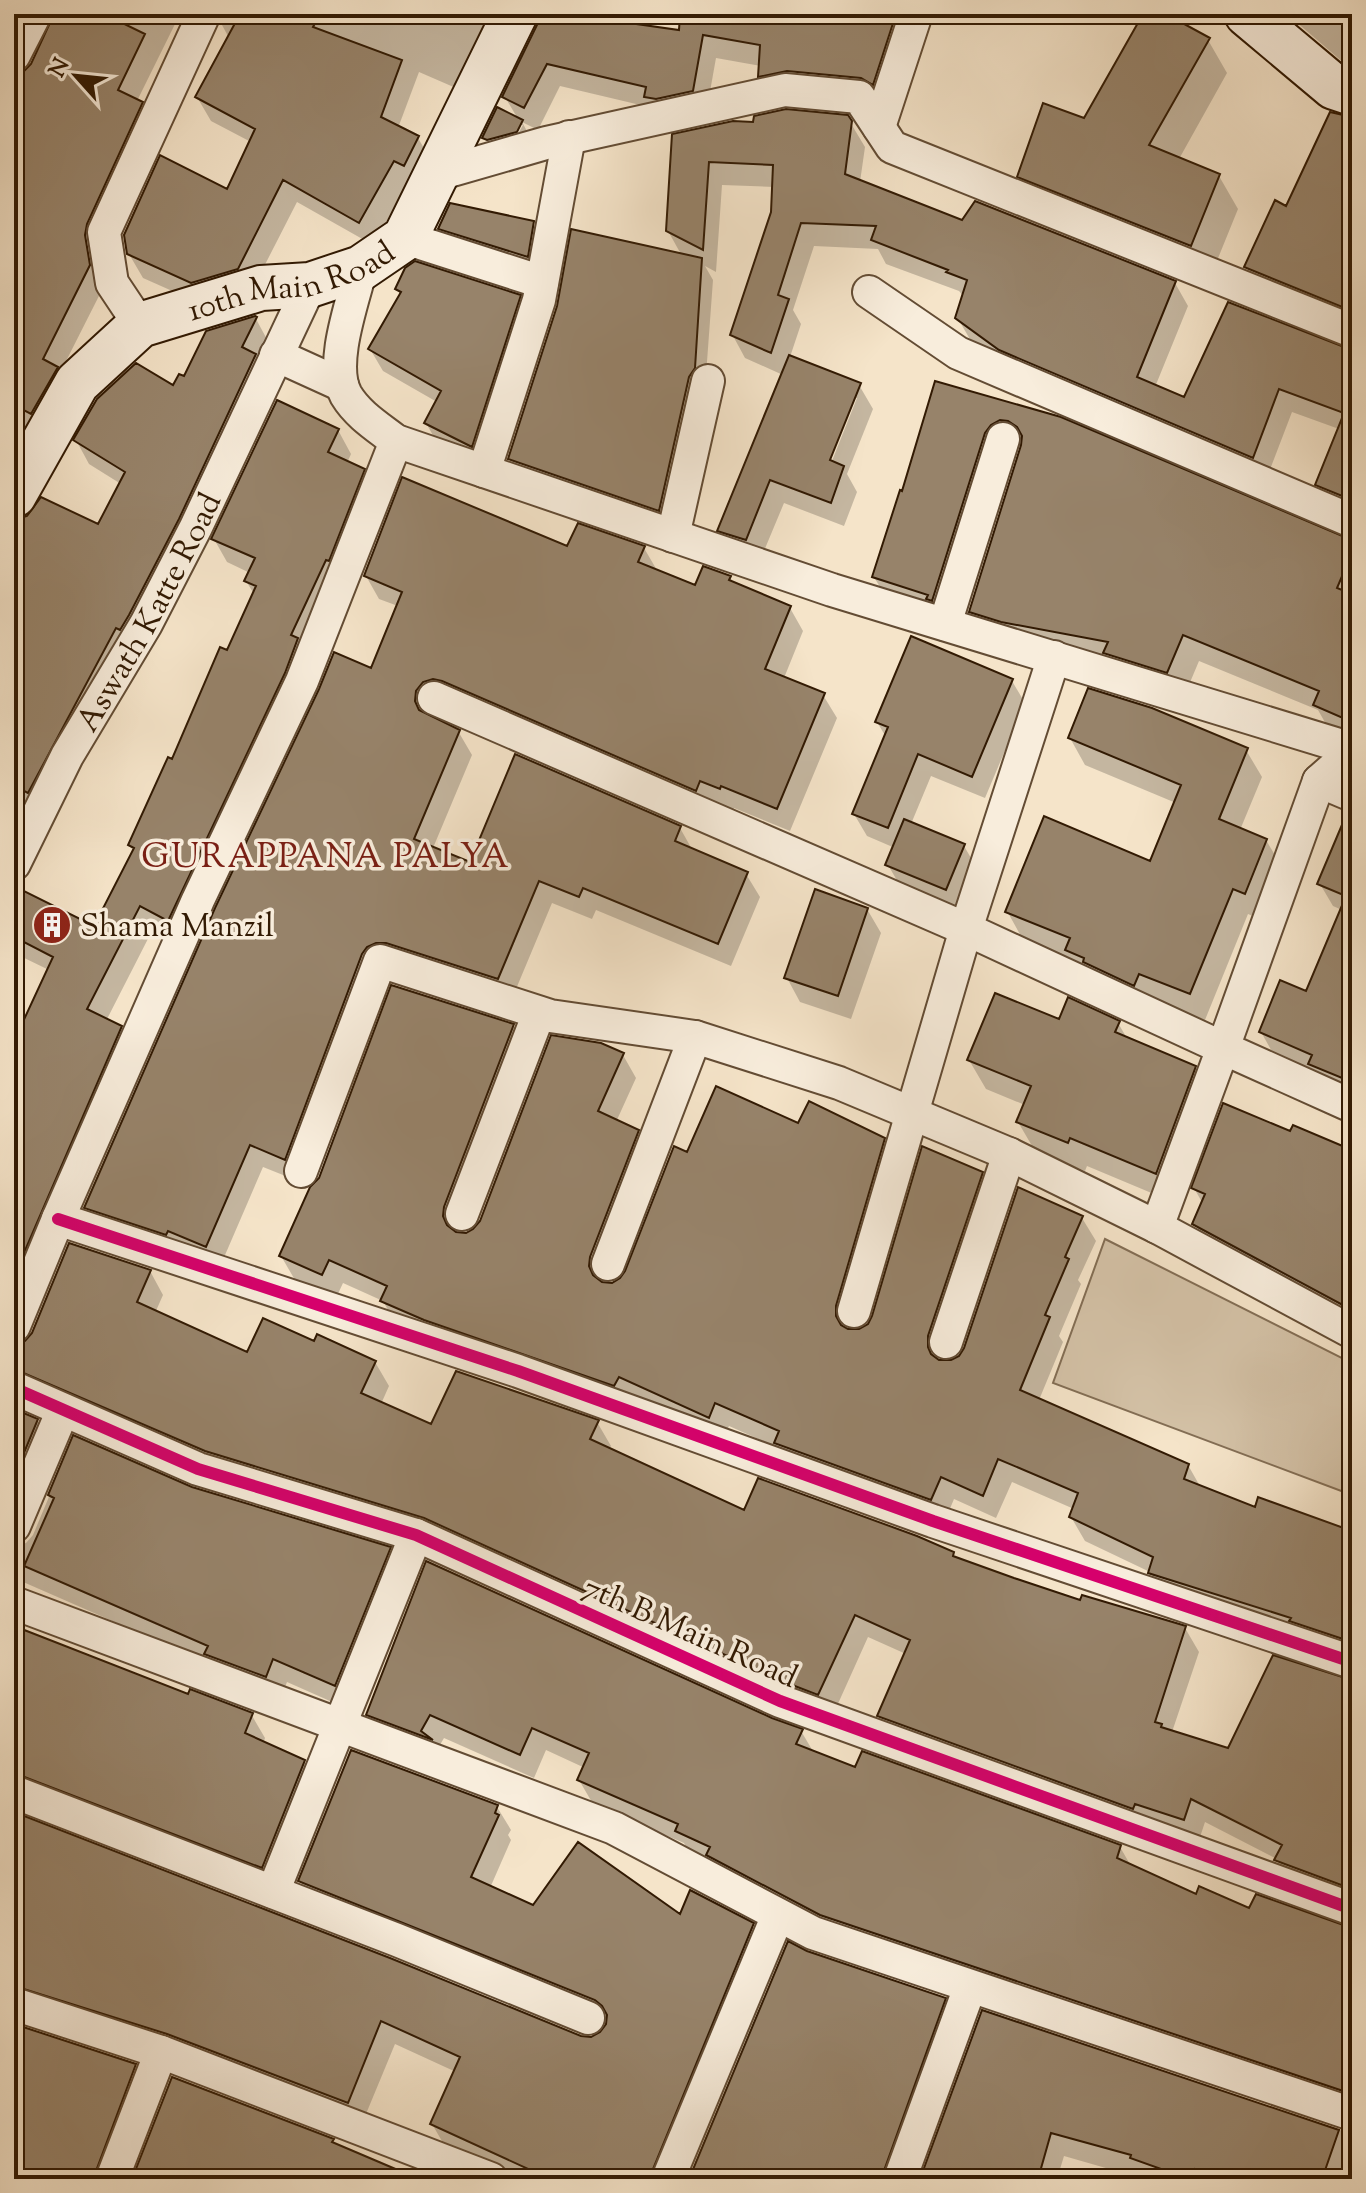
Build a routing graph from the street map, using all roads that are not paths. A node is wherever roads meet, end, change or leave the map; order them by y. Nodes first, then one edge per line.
1 (35, 14) edge
2 (204, 14) edge
3 (515, 14) edge
4 (916, 14) edge
5 (1247, 14) edge
6 (14, 55) edge
7 (1352, 93) edge
8 (879, 127) junction
9 (569, 137) junction
10 (435, 175) junction
11 (405, 238) junction
12 (361, 268) junction
13 (542, 282) junction
14 (310, 285) junction
15 (869, 292) dead end
16 (140, 325) junction
17 (1352, 331) edge
18 (276, 355) junction
19 (708, 381) dead end
20 (342, 385) junction
21 (1003, 439) dead end
22 (396, 441) junction
23 (484, 471) junction
24 (14, 495) edge
25 (1352, 521) edge
26 (673, 536) junction
27 (945, 624) junction
28 (1054, 657) junction
29 (434, 698) dead end
30 (1352, 750) edge
31 (1319, 781) junction
32 (1352, 795) edge
33 (14, 864) edge
34 (966, 929) junction
35 (539, 1013) junction
36 (695, 1037) junction
37 (1223, 1048) junction
38 (1352, 1106) edge
39 (914, 1115) junction
40 (1009, 1154) junction
41 (301, 1171) dead end
42 (462, 1214) dead end
43 (58, 1219) junction
44 (1157, 1227) junction
45 (608, 1264) dead end
46 (854, 1311) dead end
47 (14, 1326) edge
48 (1352, 1332) edge
49 (946, 1342) dead end
50 (14, 1388) edge
51 (63, 1410) junction
52 (14, 1526) edge
53 (416, 1535) junction
54 (14, 1603) edge
55 (1352, 1662) edge
56 (338, 1725) junction
57 (14, 1792) edge
58 (273, 1892) junction
59 (1352, 1909) edge
60 (778, 1915) junction
61 (970, 1987) junction
62 (14, 2004) edge
63 (588, 2018) dead end
64 (161, 2052) junction
65 (1352, 2114) edge
66 (112, 2179) edge
67 (491, 2179) edge
68 (668, 2179) edge
69 (900, 2179) edge

1 - 6 street
2 - 16 street
3 - 10 street, 10th Main Road
4 - 8 street
5 - 7 street
8 - 9 street
8 - 17 street
9 - 10 street
9 - 13 street
10 - 11 street, 10th Main Road
11 - 12 street, 10th Main Road
11 - 13 street
12 - 14 street, 10th Main Road
12 - 20 street
13 - 23 street
14 - 16 street, 10th Main Road
14 - 18 street, Aswath Katte Road
15 - 25 street
16 - 24 street, 10th Main Road
18 - 20 street
18 - 33 street, Aswath Katte Road
19 - 26 street
20 - 22 street
21 - 27 street
22 - 23 street
22 - 43 street
23 - 26 street
26 - 27 street
27 - 28 street
28 - 30 street
28 - 34 street
29 - 34 street
30 - 31 street
31 - 32 street
31 - 37 street
34 - 37 street
34 - 39 street
35 - 36 street
35 - 41 street
35 - 42 street
36 - 39 street
36 - 45 street
37 - 38 street
37 - 44 street
39 - 40 street
39 - 46 street
40 - 44 street
40 - 49 street
43 - 47 street
43 - 55 street
44 - 48 street
50 - 51 street, 7th B Main Road
51 - 52 street
51 - 53 street, 7th B Main Road
53 - 56 street
53 - 59 street, 7th B Main Road
54 - 56 street
56 - 58 street
56 - 60 street
57 - 58 street
58 - 63 street
60 - 61 street
60 - 68 street
61 - 65 street
61 - 69 street
62 - 64 street
64 - 66 street
64 - 67 street

